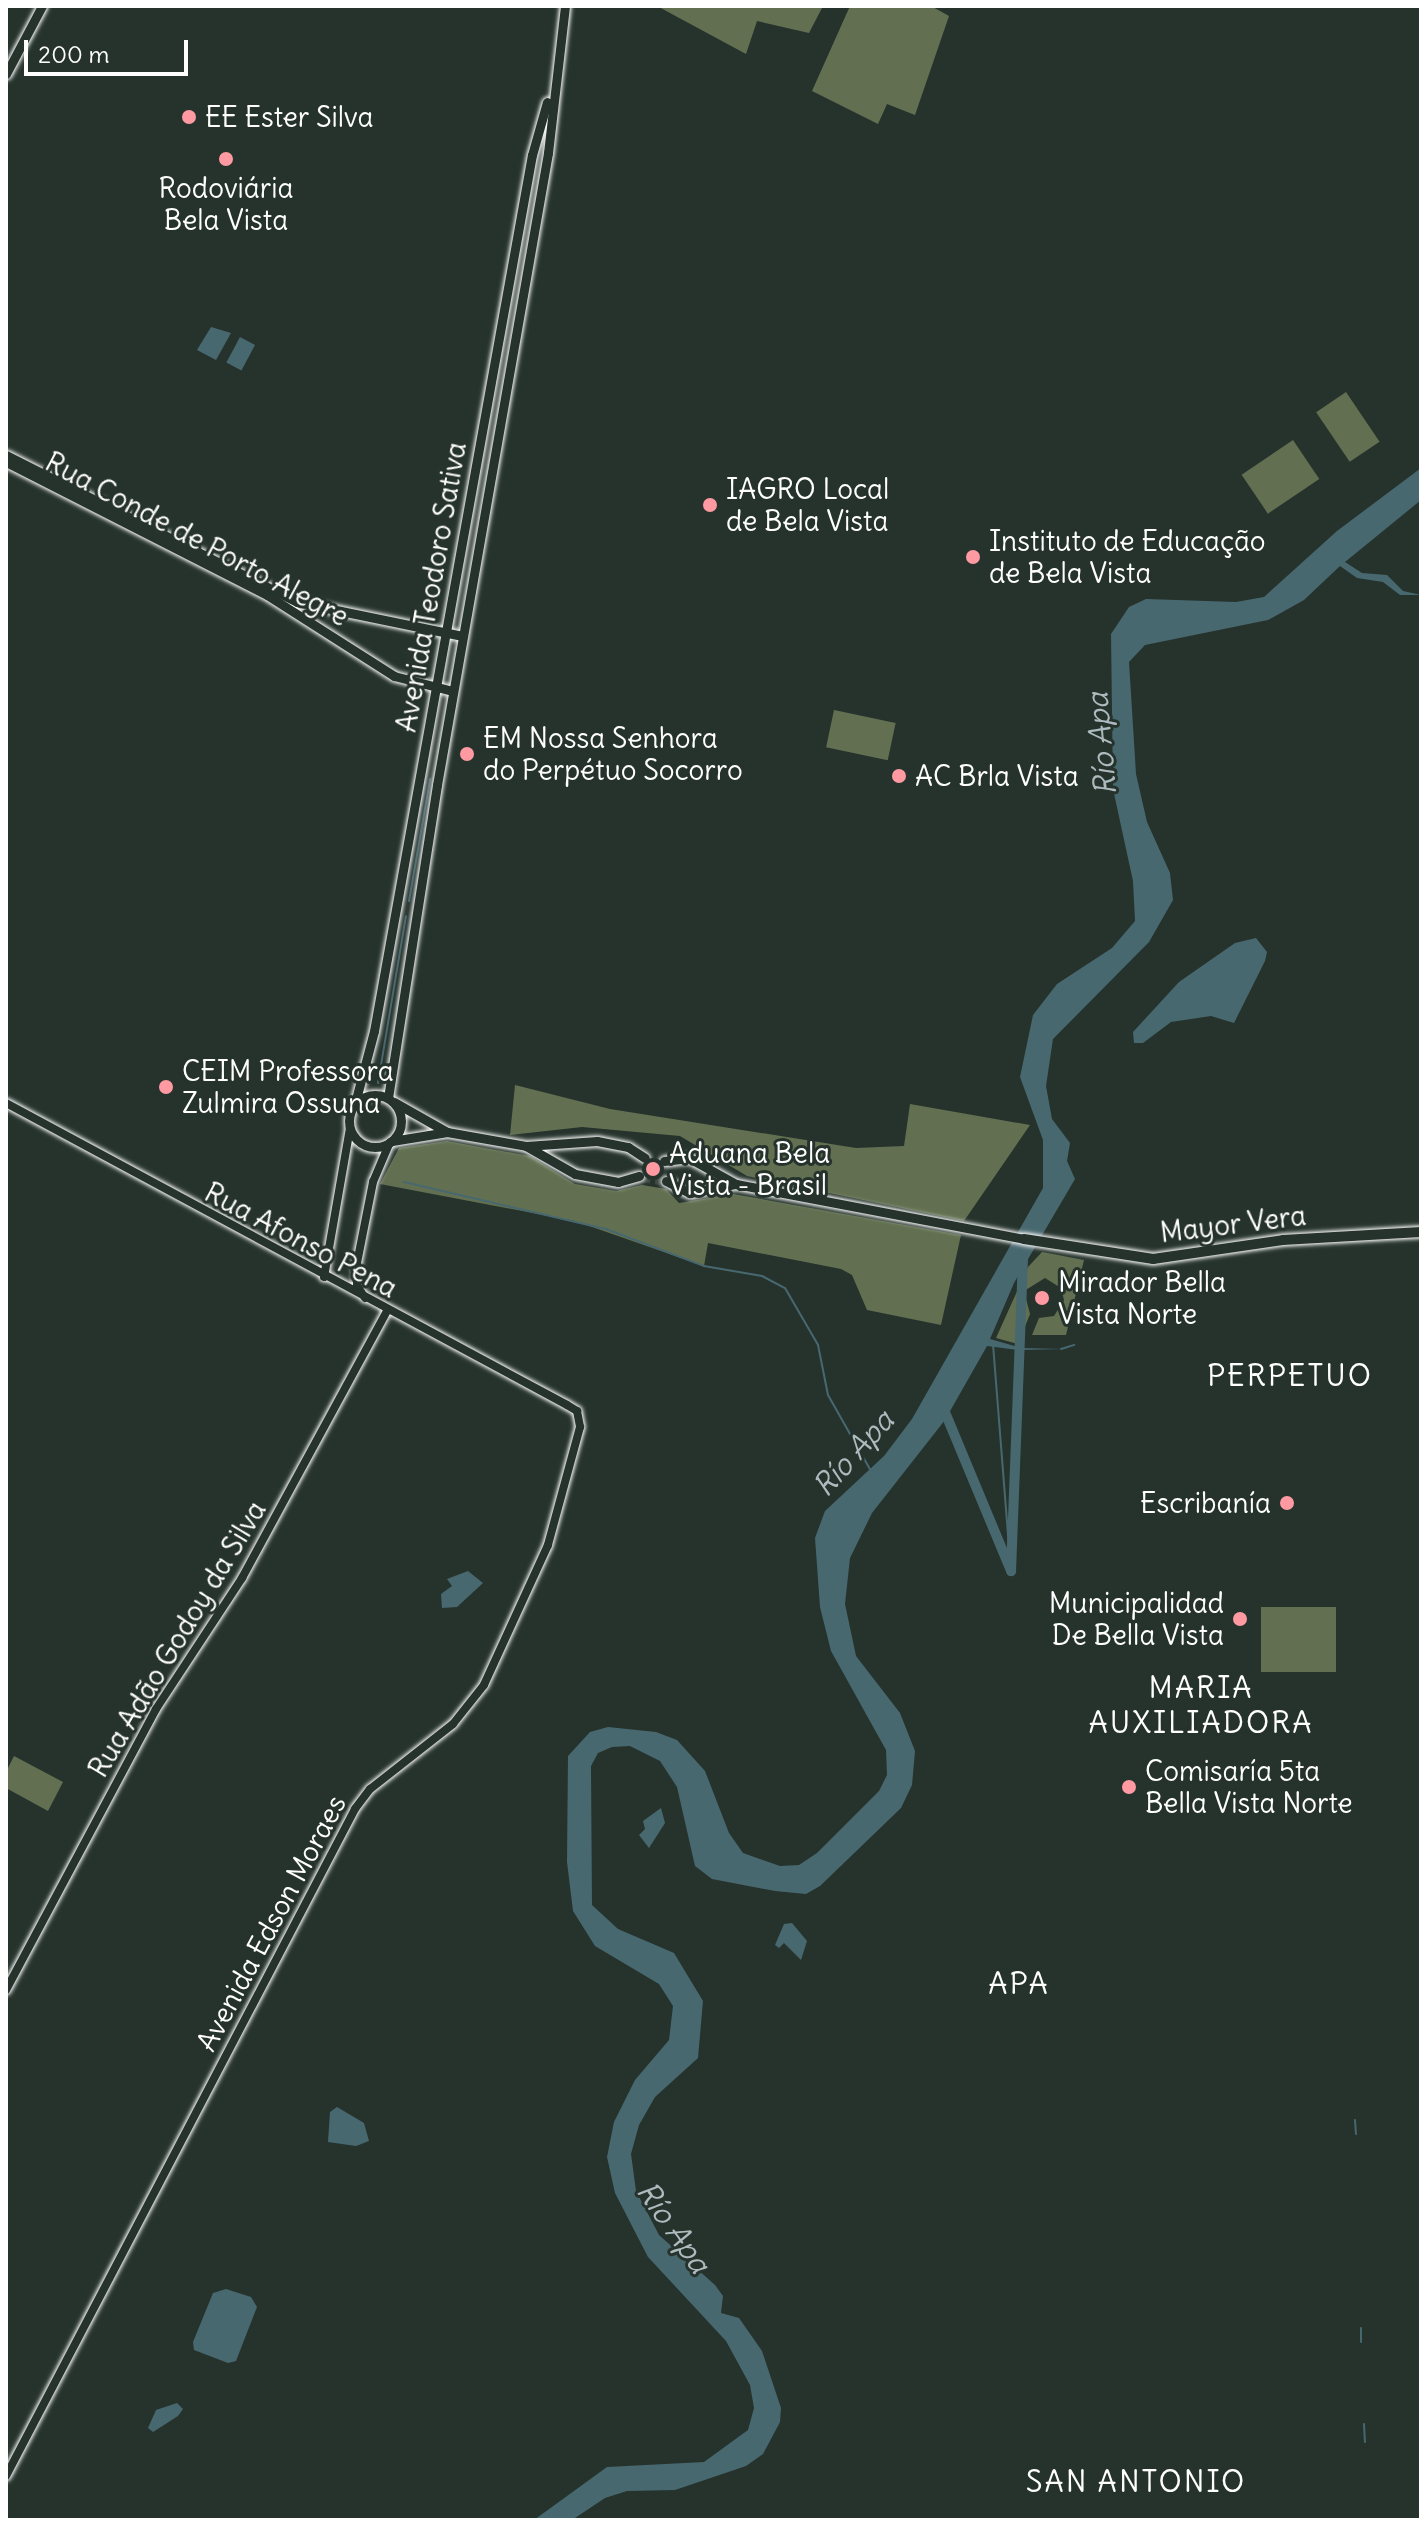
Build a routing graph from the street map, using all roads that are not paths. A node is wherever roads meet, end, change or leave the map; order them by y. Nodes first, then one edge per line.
1 (42, 6) edge
2 (565, 6) edge
3 (6, 74) edge
4 (553, 79) junction
5 (532, 155) junction
6 (547, 156) junction
7 (6, 455) edge
8 (6, 462) edge
9 (446, 633) junction
10 (463, 636) junction
11 (434, 689) junction
12 (453, 691) junction
13 (391, 1100) junction
14 (6, 1103) edge
15 (355, 1103) junction
16 (350, 1128) junction
17 (447, 1132) junction
18 (391, 1142) junction
19 (526, 1146) junction
20 (736, 1184) junction
21 (1421, 1232) edge
22 (1024, 1239) joint
23 (324, 1277) junction
24 (365, 1299) junction
25 (387, 1311) junction
26 (577, 1411) joint
27 (6, 1990) edge
28 (6, 2476) edge

1 - 3 main road
2 - 4 main road, Avenida Teodoro Sativa
4 - 5 main road, Avenida Teodoro Sativa
4 - 6 main road, Avenida Teodoro Sativa
5 - 6 main road
5 - 9 main road, Avenida Teodoro Sativa
6 - 10 main road, Avenida Teodoro Sativa
7 - 9 main road, Rua Conde de Porto Alegre
8 - 11 main road, Rua Conde de Porto Alegre
9 - 10 main road, Rua Conde de Porto Alegre
9 - 11 main road, Avenida Teodoro Sativa
10 - 12 main road, Avenida Teodoro Sativa
11 - 12 main road, Rua Conde de Porto Alegre
11 - 15 main road, Avenida Teodoro Sativa
12 - 13 main road, Avenida Teodoro Sativa
13 - 15 main road
13 - 17 main road
13 - 18 main road
14 - 23 street, Rua Afonso Pena
15 - 16 main road
16 - 18 main road
16 - 23 street
17 - 18 main road
17 - 19 main road
18 - 24 street
19 - 19 main road
20 - 20 main road
20 - 22 main road
21 - 22 highway, Mayor Vera
23 - 24 street, Rua Afonso Pena
24 - 25 street, Rua Afonso Pena
25 - 26 street, Rua Afonso Pena
25 - 27 street, Rua Adão Godoy da Silva
26 - 28 street, Avenida Edson Moraes

